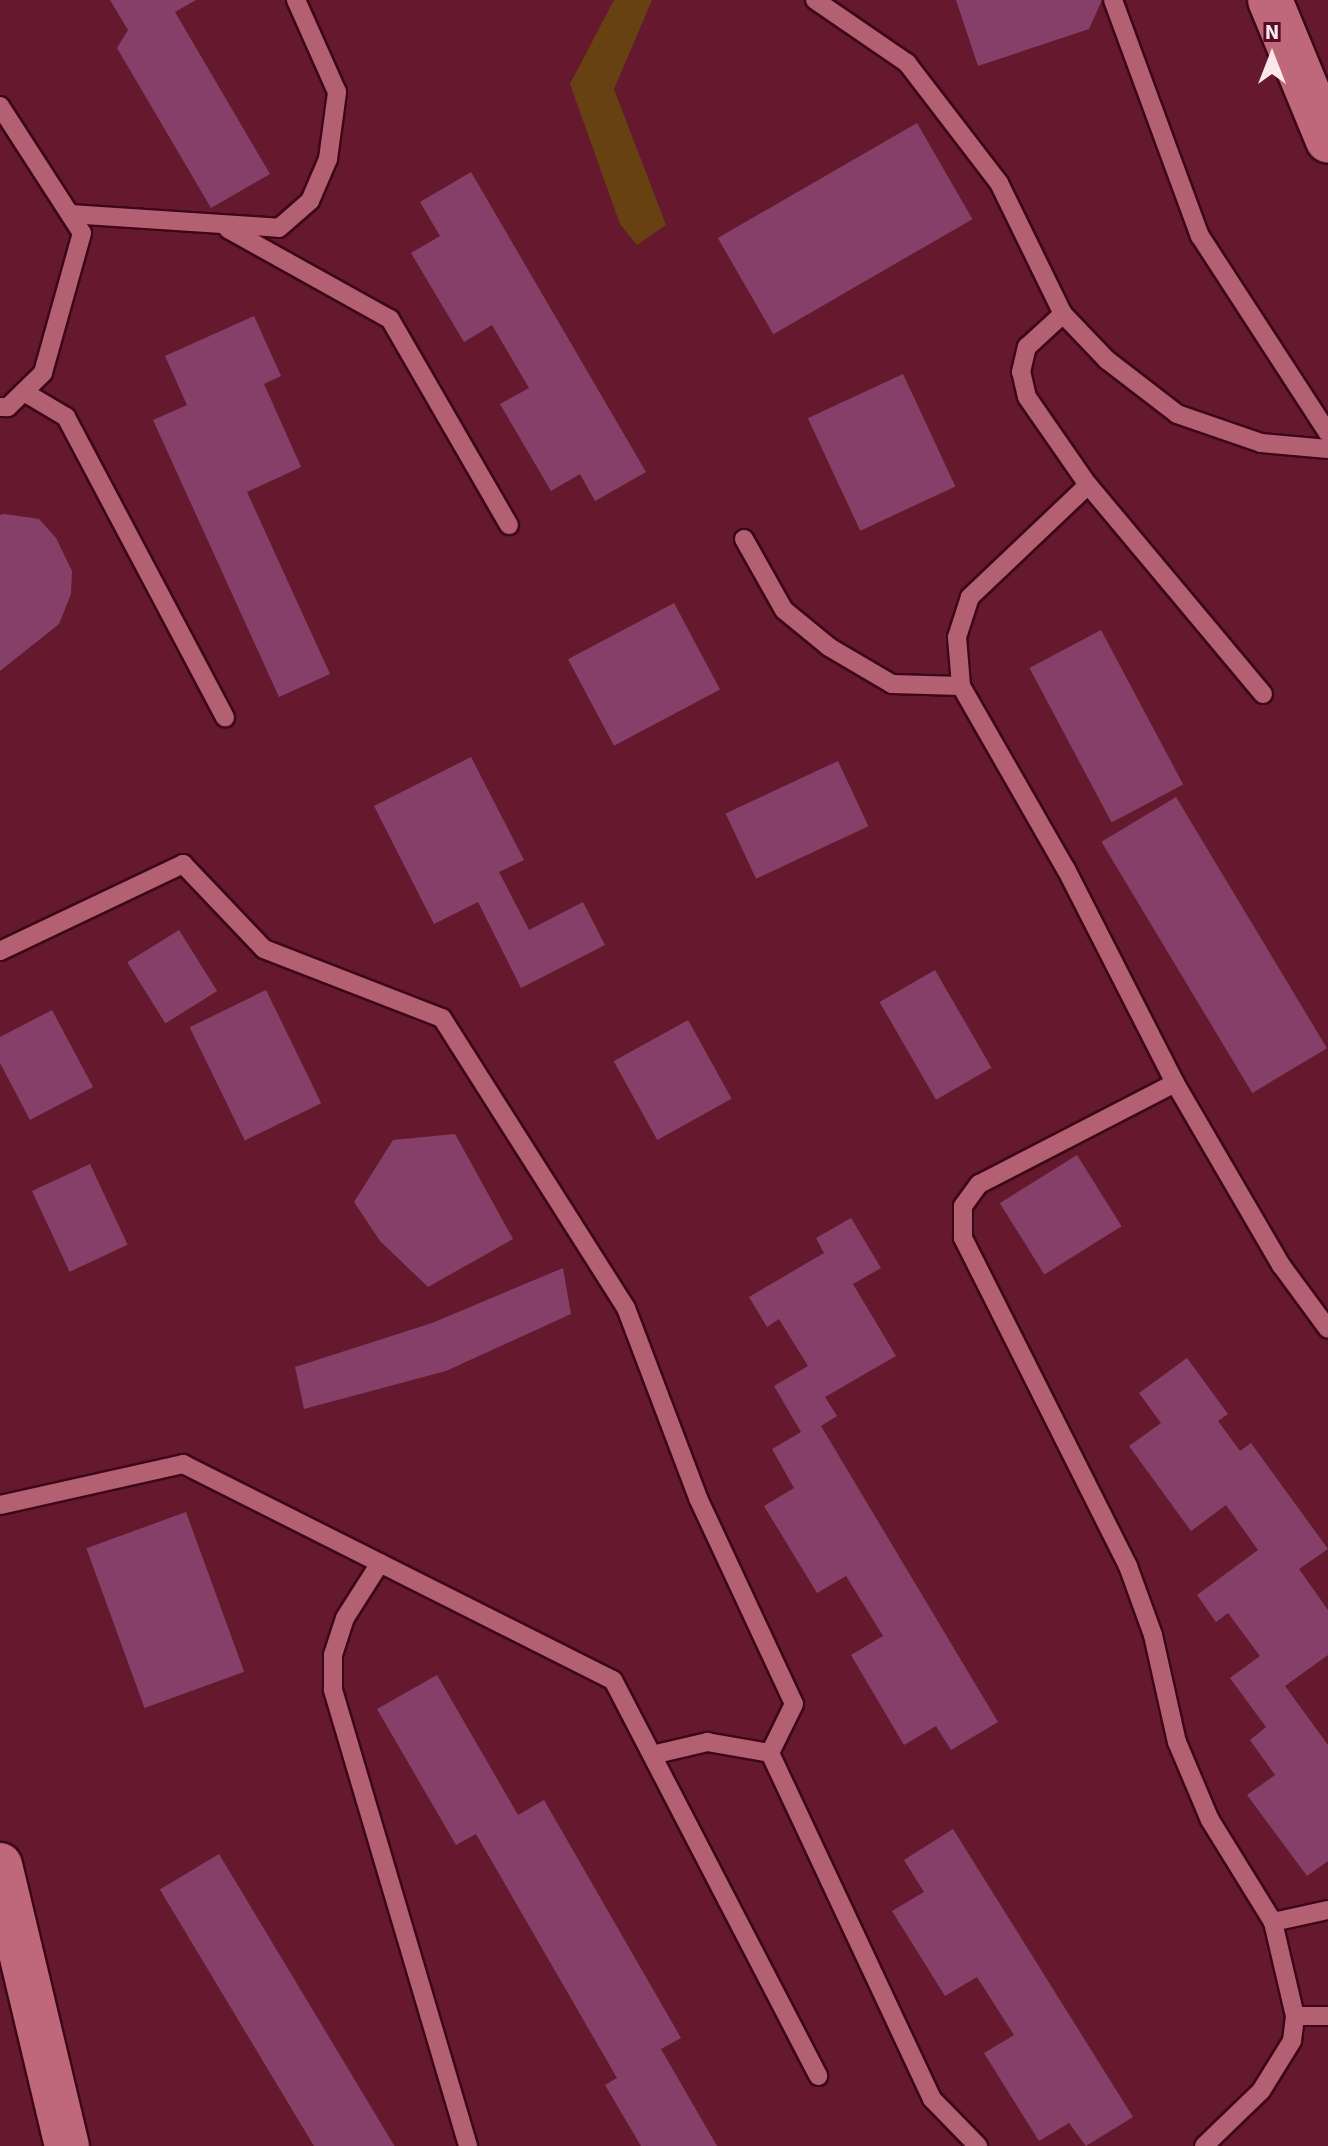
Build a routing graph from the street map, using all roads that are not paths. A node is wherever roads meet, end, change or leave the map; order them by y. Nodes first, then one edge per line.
1 (296, 0) edge
2 (815, 0) edge
3 (1113, 0) edge
4 (1270, 0) edge
5 (0, 106) edge
6 (1328, 141) edge
7 (70, 214) junction
8 (225, 228) junction
9 (1063, 314) junction
10 (24, 392) junction
11 (0, 407) edge
12 (1328, 433) edge
13 (1328, 449) edge
14 (1088, 485) junction
15 (509, 525) dead end
16 (744, 539) dead end
17 (961, 686) junction
18 (1263, 694) dead end
19 (225, 717) dead end
20 (0, 951) edge
21 (1175, 1083) junction
22 (1328, 1329) edge
23 (0, 1505) edge
24 (380, 1563) junction
25 (770, 1753) junction
26 (652, 1755) junction
27 (0, 1865) edge
28 (1328, 1910) edge
29 (1273, 1922) junction
30 (1295, 2016) junction
31 (1328, 2016) edge
32 (818, 2076) dead end
33 (67, 2146) edge
34 (468, 2146) edge
35 (978, 2146) edge
36 (1204, 2146) edge

1 - 8 lane
2 - 9 lane
3 - 12 lane
4 - 6 street
5 - 7 lane
7 - 8 lane
7 - 10 lane
8 - 15 lane
9 - 13 lane
9 - 14 lane
10 - 11 lane
10 - 19 lane
14 - 17 lane
14 - 18 lane
16 - 17 lane
17 - 21 lane
20 - 25 lane
21 - 22 lane
21 - 29 lane
23 - 24 lane
24 - 26 lane
24 - 34 lane
25 - 26 lane
25 - 35 lane
26 - 32 lane
27 - 33 street
28 - 29 lane
29 - 30 lane
30 - 31 lane
30 - 36 lane

